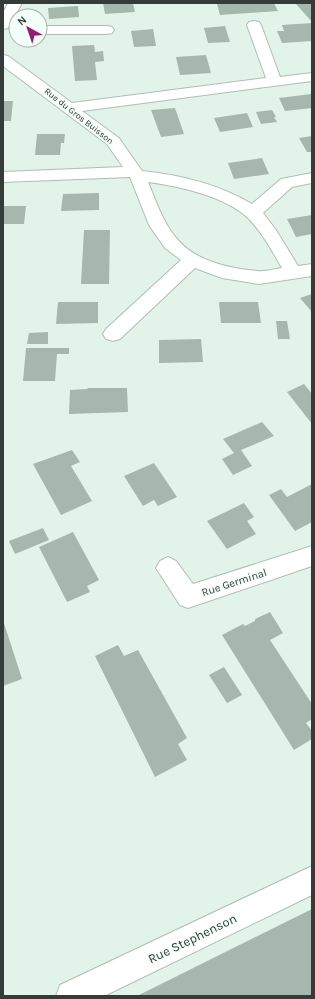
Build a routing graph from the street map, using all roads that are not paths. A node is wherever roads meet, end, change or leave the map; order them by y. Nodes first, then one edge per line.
1 (15, 3) edge
2 (3, 25) edge
3 (254, 25) dead end
4 (48, 30) edge
5 (107, 30) dead end
6 (3, 59) edge
7 (312, 77) edge
8 (275, 82) junction
9 (68, 108) junction
10 (135, 174) junction
11 (3, 177) edge
12 (312, 178) edge
13 (253, 212) junction
14 (192, 260) junction
15 (312, 270) edge
16 (293, 272) junction
17 (113, 334) dead end
18 (312, 556) edge
19 (168, 568) dead end
20 (312, 880) edge
21 (71, 996) edge

1 - 2 street
3 - 8 street
4 - 5 street
6 - 9 street, Rue du Gros Buisson
7 - 8 street
8 - 9 street
9 - 10 street, Rue du Gros Buisson
10 - 11 street
10 - 13 street
10 - 14 street, Rue du Gros Buisson
12 - 13 street
13 - 16 street
14 - 16 street, Rue du Gros Buisson
14 - 17 street
15 - 16 street, Rue du Gros Buisson
18 - 19 street, Rue Germinal
20 - 21 street, Rue Stephenson

